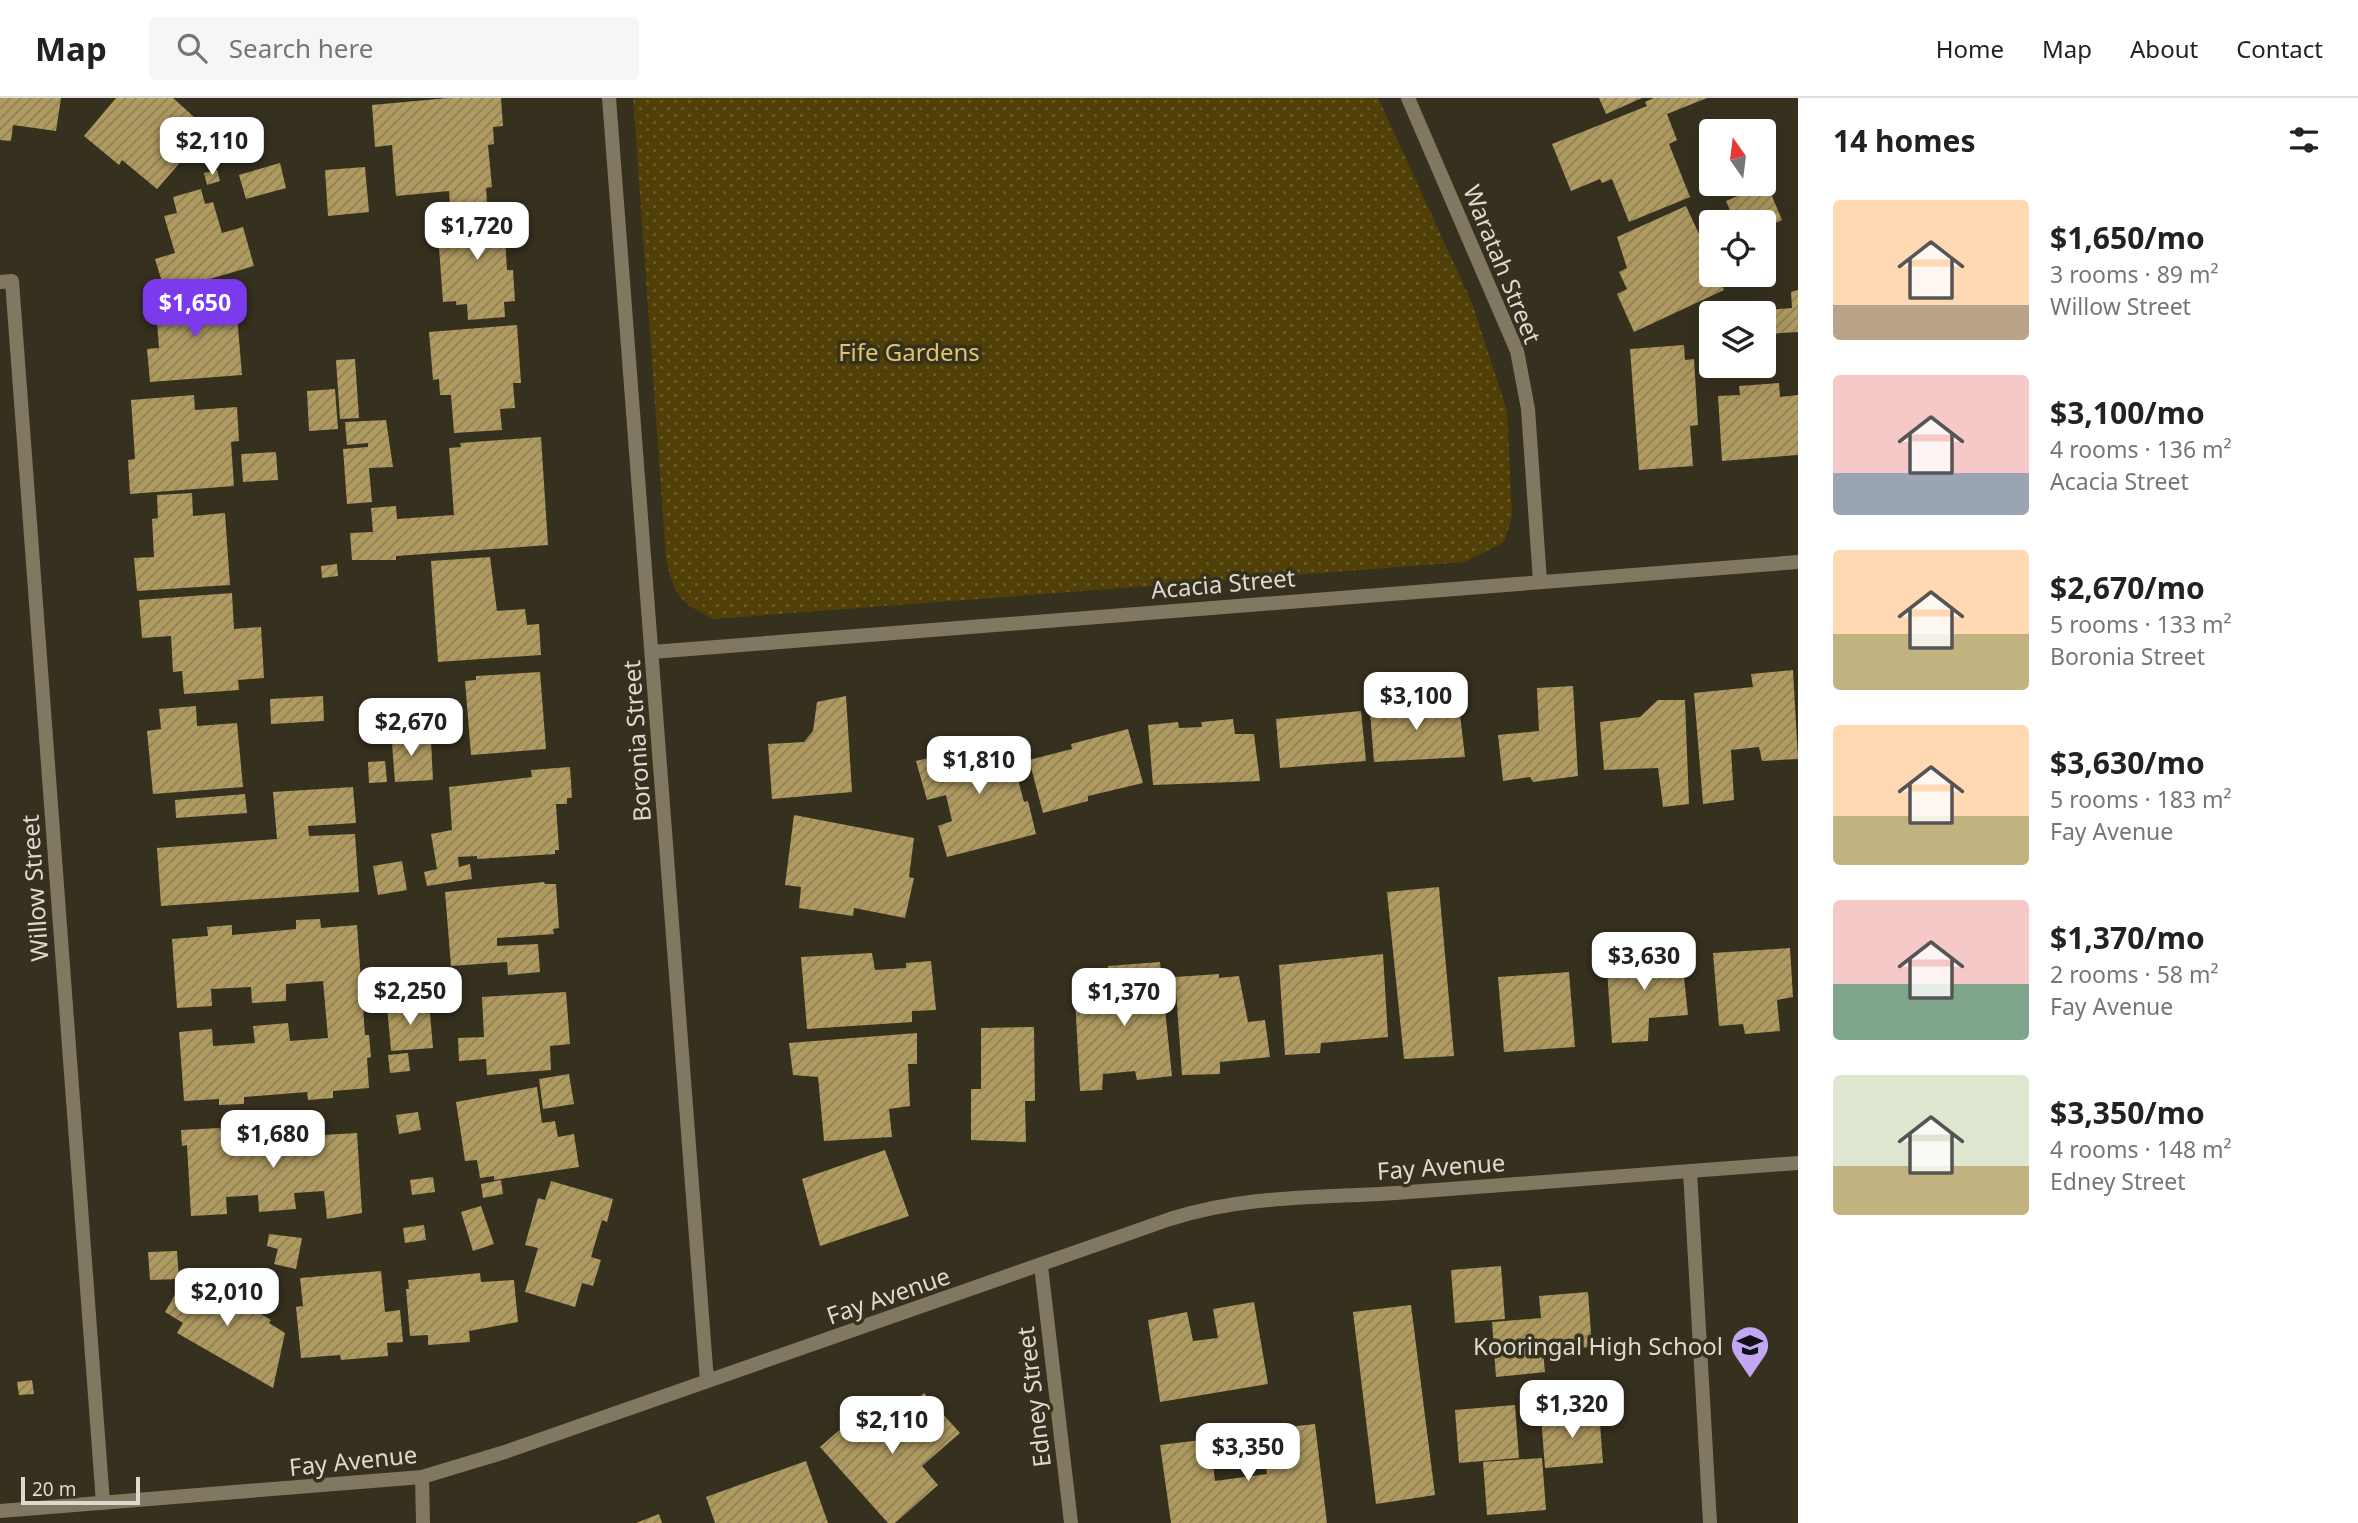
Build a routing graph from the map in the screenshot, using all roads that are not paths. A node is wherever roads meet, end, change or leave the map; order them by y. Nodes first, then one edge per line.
1 (609, 98) edge
2 (1408, 98) edge
3 (0, 282) edge
4 (1798, 562) edge
5 (1540, 581) junction
6 (652, 652) junction
7 (1798, 1163) edge
8 (1690, 1171) junction
9 (1041, 1266) junction
10 (707, 1381) junction
11 (422, 1478) junction
12 (103, 1503) junction
13 (0, 1511) edge
14 (423, 1523) edge
15 (1071, 1523) edge
16 (1710, 1523) edge

1 - 6 street, Boronia Street
2 - 5 street, Waratah Street
3 - 12 street, Willow Street
4 - 5 street, Acacia Street
5 - 6 street, Acacia Street
6 - 10 street, Boronia Street
7 - 8 street, Fay Avenue
8 - 9 street, Fay Avenue
8 - 16 street
9 - 10 street, Fay Avenue
9 - 15 street, Edney Street
10 - 11 street, Fay Avenue
11 - 12 street, Fay Avenue
11 - 14 street
12 - 13 street, Fay Avenue

